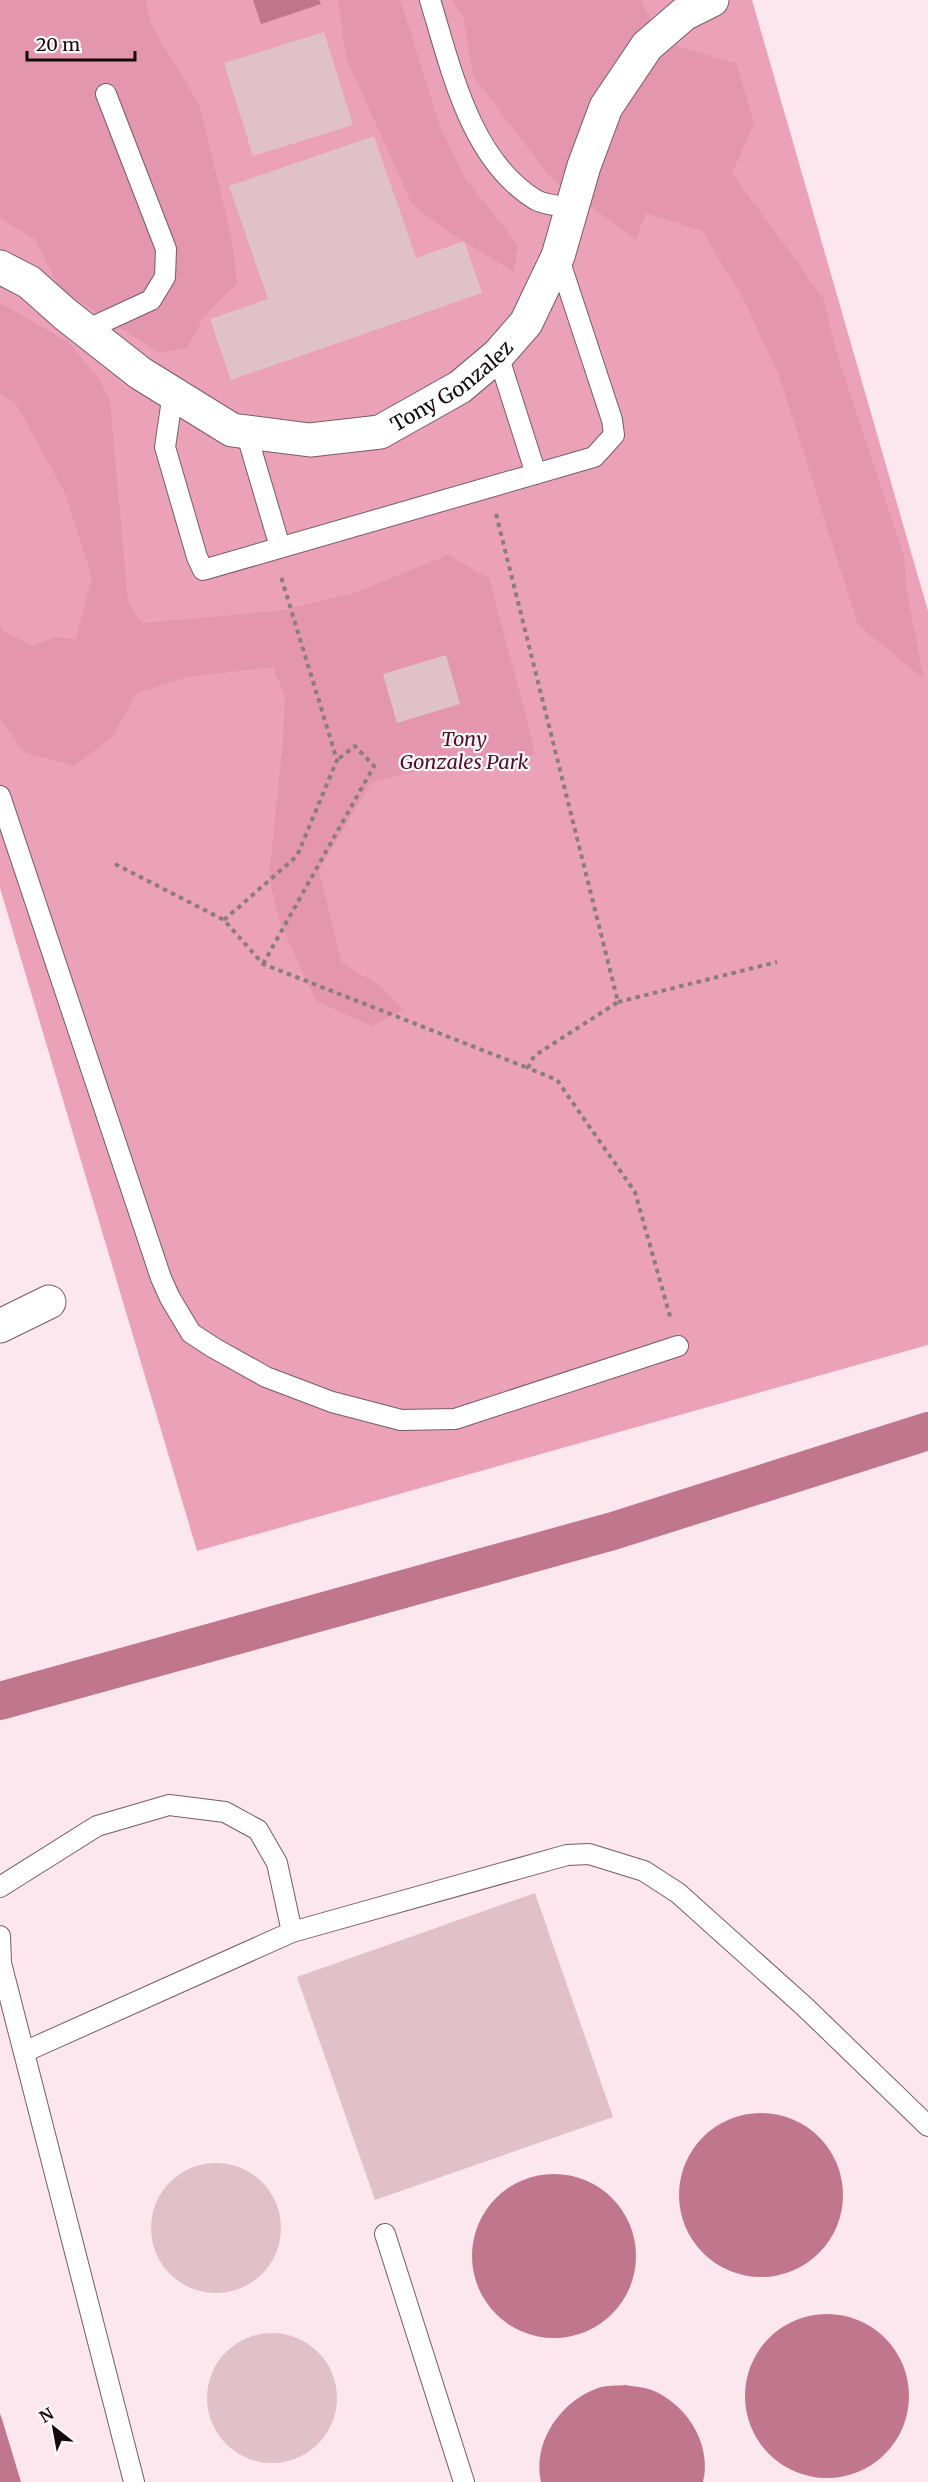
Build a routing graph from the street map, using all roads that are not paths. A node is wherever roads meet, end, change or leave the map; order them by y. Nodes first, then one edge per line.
1 (430, 0) edge
2 (712, 0) edge
3 (106, 94) dead end
4 (572, 208) junction
5 (558, 256) junction
6 (0, 267) edge
7 (86, 330) junction
8 (498, 356) junction
9 (173, 393) junction
10 (246, 432) junction
11 (536, 474) junction
12 (276, 549) junction
13 (0, 796) edge
14 (49, 1302) dead end
15 (0, 1326) edge
16 (678, 1346) road end
17 (0, 1887) edge
18 (292, 1932) junction
19 (0, 1936) edge
20 (24, 2052) junction
21 (928, 2126) edge
22 (385, 2234) dead end
23 (134, 2482) edge
24 (464, 2482) edge

1 - 4 lane
2 - 4 street, Tony Gonzalez
3 - 7 lane
4 - 5 street, Tony Gonzalez
5 - 8 street, Tony Gonzalez
5 - 11 lane
6 - 7 street, Tony Gonzalez
7 - 9 street, Tony Gonzalez
8 - 10 street, Tony Gonzalez
8 - 11 lane
9 - 10 street, Tony Gonzalez
9 - 12 lane
10 - 12 lane
11 - 12 lane
13 - 16 lane
14 - 15 street
17 - 18 lane
18 - 20 lane
18 - 21 lane
19 - 20 lane
20 - 23 lane
22 - 24 lane

